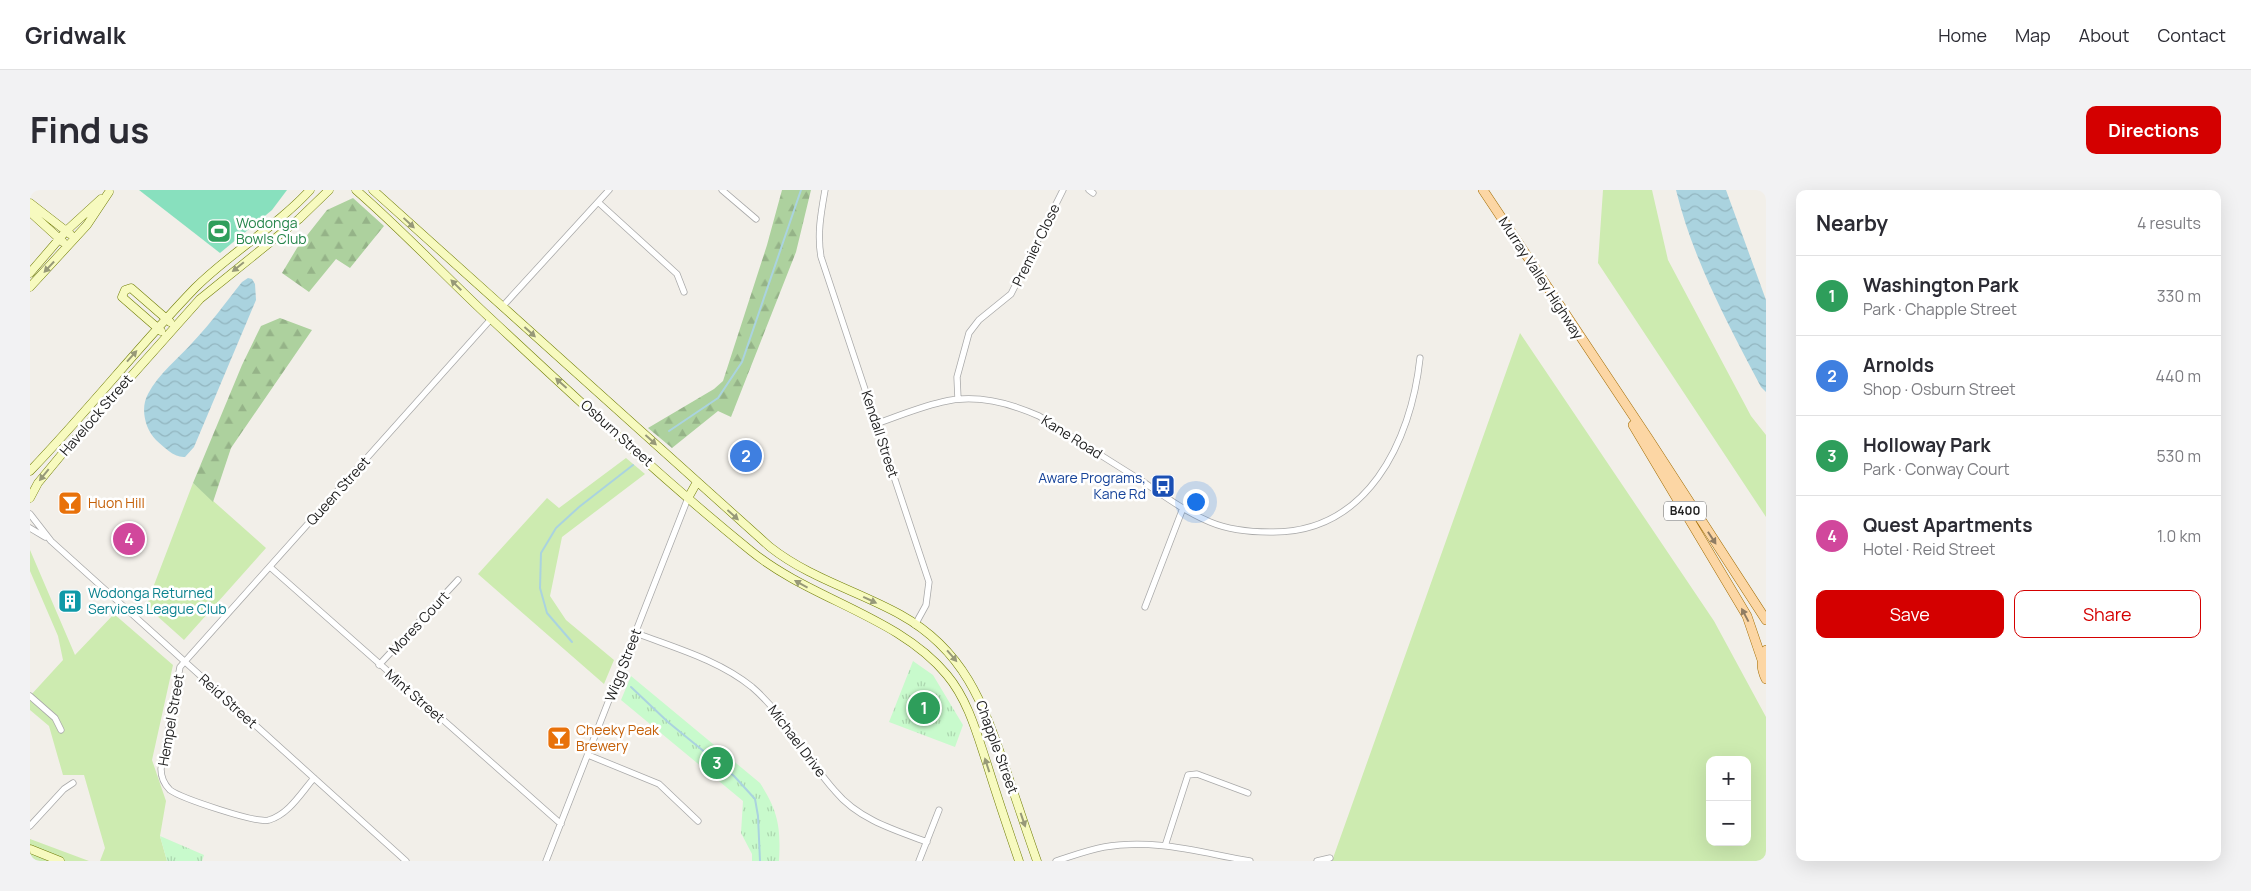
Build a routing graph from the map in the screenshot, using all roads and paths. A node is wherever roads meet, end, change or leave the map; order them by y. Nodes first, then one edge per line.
1 (310, 190) edge
2 (329, 190) edge
3 (356, 190) edge
4 (373, 190) edge
5 (609, 190) edge
6 (722, 190) edge
7 (825, 190) edge
8 (1063, 190) edge
9 (1483, 190) edge
10 (110, 191) edge
11 (598, 202) junction
12 (30, 203) edge
13 (30, 212) edge
14 (756, 219) dead end
15 (66, 231) junction
16 (59, 239) junction
17 (75, 239) junction
18 (68, 246) junction
19 (30, 273) edge
20 (30, 287) edge
21 (684, 292) dead end
22 (502, 307) junction
23 (166, 319) junction
24 (491, 319) junction
25 (175, 326) junction
26 (158, 329) junction
27 (167, 335) junction
28 (1420, 358) dead end
29 (1599, 366) junction
30 (958, 399) junction
31 (876, 424) junction
32 (53, 446) junction
33 (62, 454) junction
34 (30, 471) edge
35 (697, 482) junction
36 (30, 498) edge
37 (688, 498) junction
38 (1183, 508) junction
39 (30, 514) edge
40 (30, 528) edge
41 (51, 541) junction
42 (270, 568) junction
43 (458, 580) dead end
44 (1145, 607) dead end
45 (1766, 620) edge
46 (915, 624) junction
47 (636, 633) junction
48 (906, 638) junction
49 (1766, 650) edge
50 (1762, 660) junction
51 (185, 662) junction
52 (379, 665) junction
53 (1766, 679) edge
54 (30, 696) edge
55 (61, 730) dead end
56 (588, 755) junction
57 (314, 778) junction
58 (74, 783) dead end
59 (1248, 793) dead end
60 (940, 810) dead end
61 (698, 821) dead end
62 (561, 824) junction
63 (30, 826) edge
64 (927, 842) junction
65 (1165, 846) junction
66 (30, 850) edge
67 (1330, 858) dead end
68 (60, 861) edge
69 (406, 861) edge
70 (546, 861) edge
71 (919, 861) edge
72 (1019, 861) edge
73 (1037, 861) edge
74 (1056, 861) edge
75 (1250, 861) edge
76 (1317, 861) edge

1 - 23 street, Havelock Street
2 -> 25 street, Havelock Street
24 -> 3 street, Osburn Street
4 -> 22 street, Osburn Street
5 - 11 street
6 - 14 street
7 - 31 street, Kendall Street
8 - 30 street, Premier Close
9 - 29 main road, Murray Valley Highway / B400
10 - 15 street
10 - 17 street
11 - 21 street
11 - 22 street
12 - 15 street
13 - 16 street
15 - 16 street
15 - 17 street
16 - 18 street
16 - 19 street
17 - 18 street
18 -> 20 street
22 - 24 street
22 -> 35 street, Osburn Street
23 - 25 street
23 - 26 street, Havelock Street
23 - 26 street
37 -> 24 street, Osburn Street
24 - 42 street, Queen Street
25 - 27 street, Havelock Street
26 - 27 street
32 -> 26 street, Havelock Street
27 - 33 street, Havelock Street
28 - 38 street, Kane Road
29 -> 45 main road, Murray Valley Highway / B400
50 -> 29 main road, Murray Valley Highway / B400
30 - 31 street, Kane Road
30 - 38 street, Kane Road
31 - 46 street, Kendall Street
32 - 33 street
32 - 34 street, Havelock Street
33 -> 36 street, Havelock Street
35 - 37 street
35 -> 46 street, Osburn Street
37 - 47 street, Wigg Street
48 -> 37 street, Osburn Street
38 - 44 street
39 - 41 street, Reid Street
40 - 41 street, Reid Street
41 - 51 street, Reid Street
42 - 51 street, Queen Street
42 - 52 street, Mint Street
43 - 52 street, Mores Court
46 - 48 street
46 -> 73 street, Chapple Street
47 - 56 street, Wigg Street
47 - 64 street, Michael Drive
72 -> 48 street, Chapple Street
49 - 50 main road
50 - 53 main road, B400
51 - 57 street, Reid Street
51 - 57 street, Hempel Street
52 - 62 street, Mint Street
54 - 55 street
56 - 61 street
56 - 62 street, Wigg Street
57 - 69 street, Reid Street
58 - 63 street
59 - 65 street
60 - 64 street
62 - 70 street, Wigg Street
64 - 71 street
65 - 74 street
65 - 75 street
66 - 68 street
67 - 76 street

